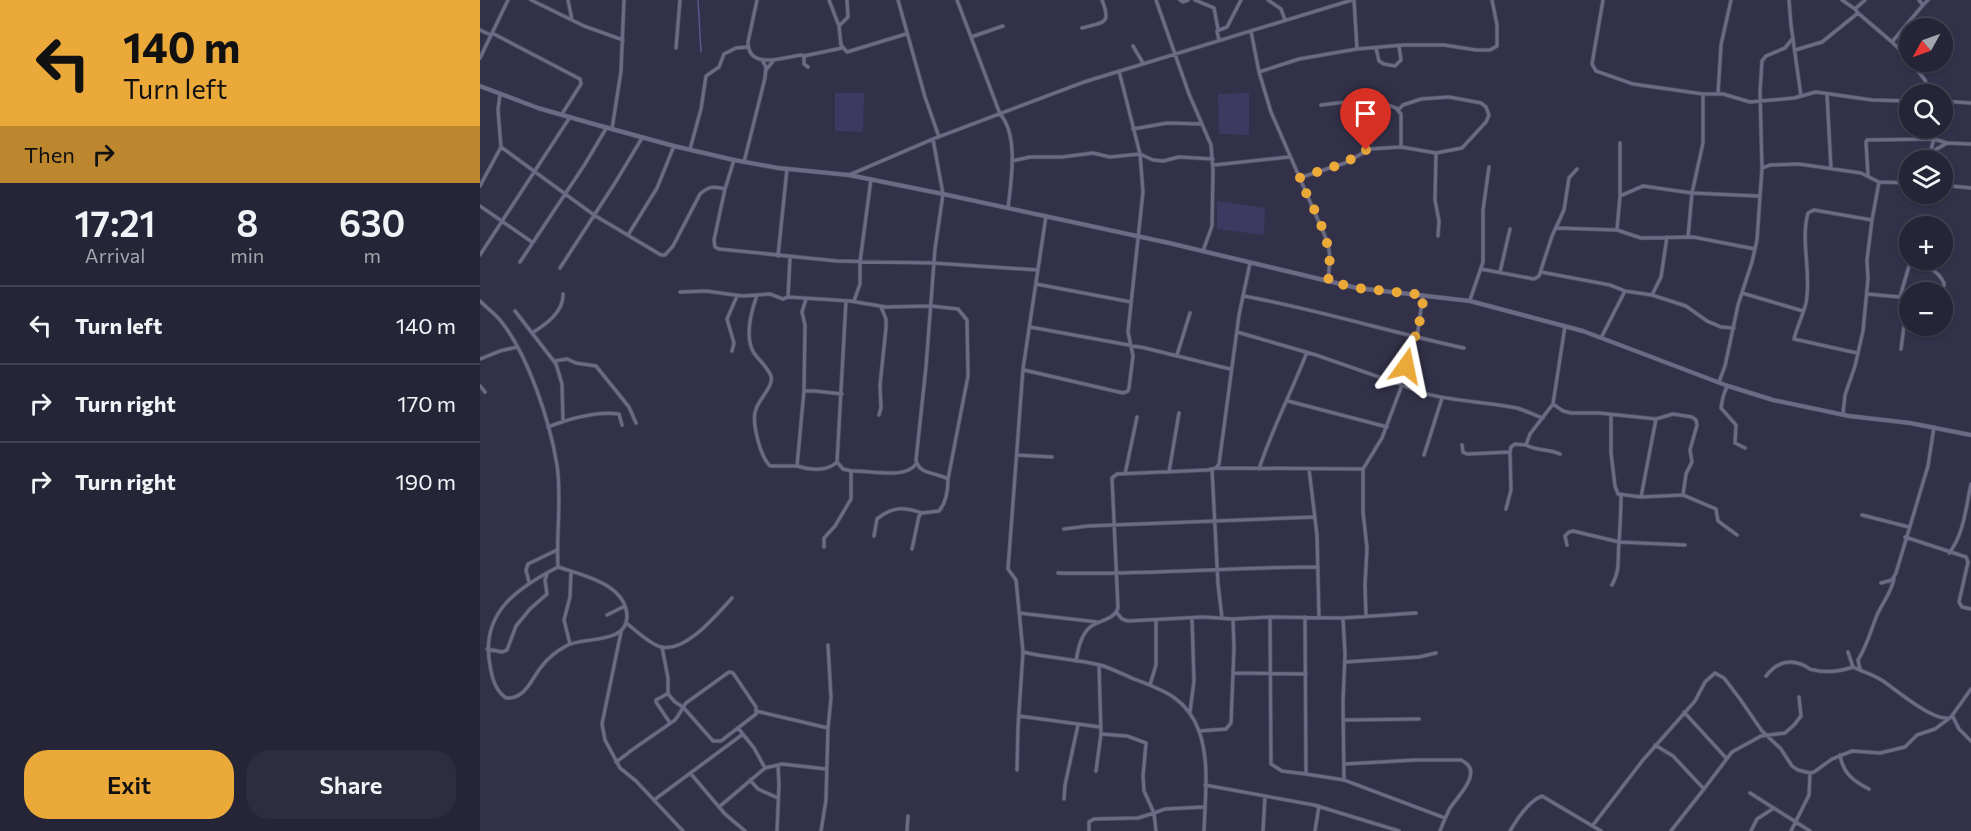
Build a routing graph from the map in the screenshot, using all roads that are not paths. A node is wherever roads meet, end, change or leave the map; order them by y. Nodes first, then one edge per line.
1 (508, 0) edge
2 (531, 0) edge
3 (568, 0) edge
4 (624, 0) edge
5 (680, 0) edge
6 (759, 0) edge
7 (829, 0) edge
8 (847, 0) edge
9 (898, 0) edge
10 (957, 0) edge
11 (1102, 0) edge
12 (1156, 0) edge
13 (1180, 0) edge
14 (1188, 0) edge
15 (1195, 0) edge
16 (1241, 0) edge
17 (1268, 0) edge
18 (1353, 0) edge
19 (1491, 0) edge
20 (1603, 0) edge
21 (1731, 0) edge
22 (1790, 0) edge
23 (1842, 0) edge
24 (1865, 0) edge
25 (1919, 0) edge
26 (1928, 0) edge
27 (1923, 5) junction
28 (1857, 11) junction
29 (572, 20) junction
30 (1285, 20) junction
31 (839, 26) junction
32 (1003, 26) dead end
33 (1082, 28) dead end
34 (1218, 29) junction
35 (480, 30) edge
36 (1251, 31) junction
37 (492, 34) junction
38 (906, 34) junction
39 (971, 37) junction
40 (1793, 38) junction
41 (623, 40) junction
42 (1219, 40) junction
43 (1892, 42) junction
44 (1133, 46) dead end
45 (1399, 46) junction
46 (748, 47) junction
47 (676, 48) dead end
48 (842, 48) junction
49 (1376, 48) junction
50 (1357, 49) junction
51 (1899, 49) edge
52 (1795, 50) junction
53 (1174, 54) junction
54 (804, 56) junction
55 (480, 58) edge
56 (762, 60) junction
57 (774, 60) junction
58 (1143, 63) junction
59 (808, 67) dead end
60 (766, 70) junction
61 (1119, 71) junction
62 (1259, 72) junction
63 (480, 86) edge
64 (500, 94) junction
65 (1703, 94) junction
66 (1718, 94) junction
67 (1827, 95) junction
68 (1801, 96) junction
69 (1899, 102) edge
70 (1953, 102) edge
71 (1760, 103) junction
72 (1971, 103) edge
73 (1321, 105) dead end
74 (1398, 110) junction
75 (562, 114) junction
76 (1000, 114) junction
77 (570, 117) junction
78 (1202, 124) junction
79 (607, 127) junction
80 (612, 129) junction
81 (1133, 129) junction
82 (642, 137) junction
83 (939, 137) junction
84 (933, 139) junction
85 (1934, 139) junction
86 (1620, 143) dead end
87 (1947, 143) junction
88 (1971, 144) edge
89 (674, 146) junction
90 (501, 147) junction
91 (1401, 147) junction
92 (690, 149) junction
93 (1931, 150) edge
94 (1935, 150) edge
95 (1436, 153) junction
96 (1140, 154) junction
97 (1289, 157) junction
98 (1213, 159) junction
99 (734, 160) junction
100 (1012, 161) junction
101 (744, 162) junction
102 (1213, 165) junction
103 (1490, 167) dead end
104 (1761, 168) junction
105 (787, 169) junction
106 (1577, 169) dead end
107 (1831, 169) junction
108 (534, 171) junction
109 (480, 172) edge
110 (849, 175) junction
111 (1868, 175) junction
112 (486, 176) junction
113 (1299, 178) junction
114 (871, 179) junction
115 (1879, 182) junction
116 (1899, 183) edge
117 (480, 186) edge
118 (1953, 186) edge
119 (1971, 188) edge
120 (725, 189) junction
121 (1692, 193) junction
122 (564, 194) junction
123 (943, 194) junction
124 (1620, 196) junction
125 (1758, 196) junction
126 (480, 206) edge
127 (1008, 208) junction
128 (594, 215) junction
129 (1047, 215) junction
130 (1872, 220) junction
131 (502, 221) junction
132 (1556, 228) junction
133 (1510, 229) dead end
134 (1617, 230) junction
135 (628, 236) junction
136 (1137, 236) junction
137 (1667, 236) junction
138 (1438, 237) dead end
139 (1688, 237) junction
140 (532, 242) junction
141 (1755, 249) junction
142 (1203, 251) junction
143 (480, 255) edge
144 (778, 256) junction
145 (790, 258) junction
146 (520, 262) dead end
147 (860, 262) junction
148 (933, 263) junction
149 (1250, 263) junction
150 (560, 268) dead end
151 (1481, 269) junction
152 (1038, 270) junction
153 (1932, 270) edge
154 (1500, 272) junction
155 (1541, 272) junction
156 (1328, 281) junction
157 (1943, 282) edge
158 (1035, 284) junction
159 (1625, 291) junction
160 (680, 292) dead end
161 (1742, 293) junction
162 (563, 294) dead end
163 (1867, 294) junction
164 (757, 295) junction
165 (1424, 295) junction
166 (1652, 295) junction
167 (737, 296) junction
168 (1243, 296) junction
169 (788, 297) junction
170 (1899, 297) edge
171 (806, 299) junction
172 (846, 301) junction
173 (1470, 301) junction
174 (480, 302) edge
175 (854, 302) junction
176 (1131, 302) junction
177 (879, 306) junction
178 (931, 306) junction
179 (515, 311) dead end
180 (1803, 311) junction
181 (1190, 313) dead end
182 (1565, 326) junction
183 (1030, 327) junction
184 (1734, 328) junction
185 (1237, 332) junction
186 (532, 333) junction
187 (1415, 336) junction
188 (1903, 336) edge
189 (1600, 339) junction
190 (1130, 345) junction
191 (517, 347) junction
192 (1464, 348) dead end
193 (1901, 350) dead end
194 (732, 351) dead end
195 (1307, 352) junction
196 (1857, 353) junction
197 (1177, 355) junction
198 (480, 359) edge
199 (554, 361) junction
200 (1023, 369) junction
201 (1231, 369) junction
202 (1719, 382) junction
203 (480, 386) edge
204 (1402, 386) junction
205 (1728, 386) junction
206 (804, 391) junction
207 (485, 392) dead end
208 (842, 394) junction
209 (1442, 398) junction
210 (1288, 401) junction
211 (1553, 404) junction
212 (1179, 413) dead end
213 (1611, 414) junction
214 (1843, 414) junction
215 (879, 415) dead end
216 (1137, 417) dead end
217 (1543, 418) junction
218 (1656, 419) junction
219 (563, 421) junction
220 (636, 423) dead end
221 (622, 425) dead end
222 (548, 427) junction
223 (1387, 427) junction
224 (1934, 428) junction
225 (1971, 435) edge
226 (1462, 445) dead end
227 (1526, 445) junction
228 (1745, 448) dead end
229 (1510, 452) junction
230 (1560, 454) dead end
231 (1017, 455) junction
232 (1424, 456) dead end
233 (1052, 458) dead end
234 (837, 462) junction
235 (916, 464) junction
236 (797, 466) junction
237 (1214, 468) junction
238 (1259, 469) junction
239 (1309, 469) junction
240 (1363, 469) junction
241 (851, 471) junction
242 (1169, 472) junction
243 (1125, 474) junction
244 (948, 479) junction
245 (1971, 484) edge
246 (1621, 495) junction
247 (1683, 495) junction
248 (1641, 497) junction
249 (1971, 508) edge
250 (1506, 509) dead end
251 (1966, 509) junction
252 (922, 513) junction
253 (1862, 515) dead end
254 (1315, 517) junction
255 (1214, 521) junction
256 (1115, 526) junction
257 (1909, 527) junction
258 (1064, 529) dead end
259 (1737, 535) dead end
260 (874, 536) dead end
261 (1905, 537) junction
262 (1619, 542) junction
263 (1567, 545) dead end
264 (1685, 545) dead end
265 (824, 548) dead end
266 (912, 549) dead end
267 (557, 550) junction
268 (1949, 553) junction
269 (558, 567) junction
270 (1317, 567) junction
271 (1217, 569) junction
272 (571, 571) junction
273 (547, 572) junction
274 (1058, 573) dead end
275 (1118, 574) junction
276 (1894, 578) junction
277 (529, 582) junction
278 (1881, 583) dead end
279 (1612, 585) dead end
280 (732, 598) dead end
281 (625, 606) junction
282 (1971, 609) edge
283 (1019, 613) junction
284 (1117, 613) junction
285 (1416, 613) dead end
286 (607, 615) dead end
287 (1366, 616) junction
288 (1270, 617) junction
289 (1305, 617) junction
290 (1192, 618) junction
291 (1222, 618) junction
292 (1319, 618) junction
293 (1343, 618) junction
294 (1156, 620) junction
295 (1233, 620) junction
296 (1097, 622) junction
297 (626, 623) junction
298 (621, 632) junction
299 (570, 644) junction
300 (828, 645) dead end
301 (662, 647) junction
302 (487, 649) junction
303 (1023, 652) junction
304 (1848, 652) dead end
305 (1436, 653) dead end
306 (1076, 661) junction
307 (1345, 662) junction
308 (1100, 665) junction
309 (1853, 667) junction
310 (1860, 670) junction
311 (1233, 673) junction
312 (1306, 674) junction
313 (1269, 675) junction
314 (1766, 676) dead end
315 (1150, 685) junction
316 (1971, 689) edge
317 (668, 694) junction
318 (1799, 697) dead end
319 (683, 707) junction
320 (756, 711) junction
321 (1684, 712) junction
322 (1190, 713) junction
323 (1018, 716) junction
324 (1952, 716) junction
325 (1419, 719) dead end
326 (1344, 720) junction
327 (670, 723) junction
328 (1078, 725) junction
329 (1100, 727) junction
330 (738, 728) junction
331 (828, 728) junction
332 (1199, 731) junction
333 (743, 734) junction
334 (1101, 734) junction
335 (1766, 735) junction
336 (1971, 741) edge
337 (1655, 745) junction
338 (1840, 755) junction
339 (1727, 759) junction
340 (616, 762) junction
341 (1345, 764) junction
342 (778, 765) junction
343 (765, 768) junction
344 (826, 769) junction
345 (1017, 770) dead end
346 (1096, 771) dead end
347 (1810, 773) junction
348 (691, 774) junction
349 (1306, 774) junction
350 (750, 780) junction
351 (1344, 780) junction
352 (1205, 785) junction
353 (1704, 789) junction
354 (1869, 789) dead end
355 (1750, 793) dead end
356 (1265, 796) junction
357 (778, 798) junction
358 (1064, 799) dead end
359 (654, 800) junction
360 (1319, 806) junction
361 (719, 807) junction
362 (1204, 807) junction
363 (1774, 808) junction
364 (1154, 813) junction
365 (908, 816) dead end
366 (1445, 818) junction
367 (1796, 822) junction
368 (1593, 825) junction
369 (1396, 830) edge
370 (683, 831) edge
371 (745, 831) edge
372 (777, 831) edge
373 (821, 831) edge
374 (907, 831) edge
375 (1089, 831) edge
376 (1156, 831) edge
377 (1204, 831) edge
378 (1263, 831) edge
379 (1315, 831) edge
380 (1440, 831) edge
381 (1510, 831) edge
382 (1601, 831) edge
383 (1671, 831) edge
384 (1751, 831) edge
385 (1791, 831) edge
386 (1810, 831) edge

1 - 37 street
2 - 29 street
3 - 29 street
4 - 41 street
5 - 47 street
6 - 46 street
7 - 31 street
8 - 31 street
9 - 38 street
10 - 39 street
11 - 33 street
12 - 53 street
13 - 14 street
15 - 34 street
16 - 34 street
17 - 30 street
18 - 30 street
18 - 50 street
19 - 45 street
20 - 65 street
21 - 66 street
22 - 40 street
23 - 28 street
24 - 28 street
25 - 27 street
26 - 27 street
27 - 43 street
28 - 43 street
28 - 52 street
29 - 41 street
30 - 36 street
31 - 48 street
32 - 39 street
34 - 42 street
35 - 37 street
36 - 42 street
36 - 62 street
37 - 55 street
37 - 75 street
38 - 48 street
38 - 83 street
39 - 76 street
40 - 52 street
40 - 71 street
41 - 80 street
42 - 53 street
43 - 51 street
44 - 58 street
45 - 49 street
45 - 49 street
46 - 56 street
46 - 92 street
48 - 54 street
49 - 50 street
50 - 62 street
52 - 68 street
53 - 58 street
53 - 78 street
54 - 57 street
54 - 59 street
56 - 57 street
56 - 60 street
57 - 60 street
58 - 61 street
60 - 101 street
61 - 76 street
61 - 81 street
62 - 97 street
63 - 64 street
64 - 75 street
64 - 90 street
65 - 66 street
65 - 121 street
66 - 71 street
67 - 68 street
67 - 69 street
67 - 107 street
68 - 71 street
70 - 72 street
71 - 104 street
73 - 74 street
74 - 91 street
74 - 95 street
75 - 77 street
76 - 83 street
76 - 100 street
77 - 79 street
77 - 108 street
78 - 81 street
78 - 98 street
79 - 80 street
79 - 122 street
80 - 82 street
81 - 96 street
82 - 89 street
82 - 128 street
83 - 84 street
84 - 110 street
84 - 123 street
85 - 87 street
85 - 93 street
85 - 111 street
86 - 124 street
87 - 88 street
87 - 94 street
89 - 92 street
89 - 135 street
90 - 108 street
90 - 112 street
91 - 95 street
91 - 113 street
92 - 99 street
95 - 138 street
96 - 98 street
96 - 100 street
96 - 136 street
97 - 102 street
97 - 113 street
98 - 102 street
99 - 101 street
99 - 120 street
100 - 127 street
101 - 105 street
102 - 142 street
103 - 151 street
104 - 107 street
104 - 125 street
105 - 110 street
105 - 144 street
106 - 132 street
107 - 111 street
108 - 122 street
108 - 131 street
109 - 112 street
110 - 114 street
111 - 115 street
112 - 117 street
113 - 156 street
114 - 123 street
114 - 147 street
115 - 116 street
115 - 130 street
118 - 119 street
120 - 135 street
120 - 144 street
121 - 124 street
121 - 125 street
121 - 139 street
122 - 128 street
122 - 140 street
123 - 127 street
123 - 148 street
124 - 134 street
125 - 141 street
126 - 131 street
127 - 129 street
128 - 135 street
128 - 150 street
129 - 136 street
129 - 152 street
130 - 163 street
130 - 180 street
131 - 140 street
131 - 143 street
132 - 134 street
132 - 155 street
133 - 154 street
134 - 137 street
136 - 142 street
136 - 176 street
137 - 139 street
137 - 166 street
139 - 141 street
140 - 146 street
141 - 161 street
142 - 149 street
144 - 145 street
145 - 147 street
145 - 169 street
147 - 148 street
147 - 175 street
148 - 152 street
148 - 178 street
149 - 156 street
149 - 168 street
151 - 154 street
151 - 173 street
152 - 158 street
153 - 157 street
154 - 155 street
155 - 159 street
156 - 165 street
158 - 176 street
158 - 183 street
159 - 166 street
159 - 189 street
160 - 167 street
161 - 180 street
161 - 184 street
162 - 186 street
163 - 170 street
163 - 196 street
164 - 167 street
164 - 169 street
164 - 236 street
165 - 173 street
165 - 187 street
166 - 184 street
167 - 194 street
168 - 185 street
168 - 187 street
169 - 171 street
171 - 172 street
171 - 206 street
172 - 175 street
172 - 208 street
173 - 182 street
174 - 191 street
175 - 177 street
176 - 190 street
177 - 178 street
177 - 215 street
178 - 235 street
178 - 244 street
179 - 186 street
180 - 196 street
181 - 197 street
182 - 189 street
182 - 211 street
183 - 190 street
183 - 200 street
184 - 202 street
185 - 195 street
185 - 201 street
186 - 199 street
187 - 192 street
187 - 204 street
188 - 193 street
189 - 202 street
190 - 197 street
190 - 200 street
191 - 198 street
191 - 222 street
195 - 204 street
195 - 210 street
196 - 214 street
197 - 201 street
199 - 219 street
199 - 220 street
200 - 231 street
201 - 237 street
202 - 205 street
203 - 207 street
204 - 209 street
204 - 223 street
205 - 214 street
205 - 228 street
206 - 208 street
206 - 236 street
208 - 234 street
209 - 217 street
209 - 232 street
210 - 223 street
210 - 238 street
211 - 213 street
211 - 217 street
212 - 242 street
213 - 218 street
213 - 246 street
214 - 224 street
216 - 243 street
217 - 227 street
218 - 247 street
218 - 248 street
219 - 221 street
219 - 222 street
222 - 267 street
223 - 240 street
224 - 225 street
224 - 257 street
226 - 229 street
227 - 229 street
227 - 230 street
229 - 250 street
231 - 233 street
231 - 283 street
234 - 236 street
234 - 241 street
235 - 241 street
235 - 244 street
237 - 238 street
237 - 242 street
237 - 255 street
238 - 239 street
239 - 240 street
239 - 254 street
240 - 287 street
241 - 265 street
242 - 243 street
243 - 256 street
244 - 252 street
245 - 251 street
246 - 248 street
246 - 262 street
247 - 248 street
247 - 259 street
249 - 251 street
251 - 268 street
252 - 260 street
252 - 266 street
253 - 257 street
254 - 255 street
254 - 270 street
255 - 256 street
255 - 271 street
256 - 258 street
256 - 275 street
257 - 261 street
261 - 268 street
261 - 276 street
262 - 263 street
262 - 264 street
262 - 279 street
267 - 269 street
267 - 277 street
268 - 282 street
269 - 272 street
269 - 273 street
270 - 271 street
270 - 292 street
271 - 275 street
271 - 291 street
272 - 281 street
272 - 299 street
273 - 277 street
273 - 302 street
274 - 275 street
275 - 284 street
276 - 278 street
276 - 310 street
277 - 302 street
280 - 301 street
281 - 286 street
281 - 297 street
283 - 296 street
283 - 303 street
284 - 294 street
284 - 296 street
285 - 287 street
287 - 293 street
288 - 289 street
288 - 295 street
288 - 313 street
289 - 292 street
289 - 312 street
290 - 291 street
290 - 294 street
290 - 322 street
291 - 295 street
292 - 293 street
293 - 307 street
294 - 315 street
295 - 311 street
296 - 306 street
297 - 298 street
297 - 301 street
298 - 299 street
298 - 340 street
299 - 302 street
300 - 331 street
301 - 317 street
303 - 306 street
303 - 323 street
304 - 309 street
305 - 307 street
306 - 308 street
307 - 326 street
308 - 315 street
308 - 329 street
309 - 310 street
309 - 314 street
310 - 324 street
311 - 313 street
311 - 332 street
312 - 313 street
312 - 349 street
313 - 349 street
315 - 322 street
316 - 324 street
317 - 319 street
317 - 327 street
318 - 335 street
319 - 320 street
319 - 327 street
319 - 330 street
320 - 330 street
320 - 331 street
321 - 335 street
321 - 337 street
321 - 339 street
322 - 332 street
323 - 328 street
323 - 345 street
324 - 336 street
324 - 338 street
325 - 326 street
326 - 341 street
327 - 340 street
328 - 329 street
328 - 358 street
329 - 334 street
330 - 333 street
331 - 344 street
332 - 352 street
333 - 343 street
333 - 348 street
334 - 346 street
334 - 364 street
335 - 339 street
335 - 347 street
337 - 353 street
337 - 368 street
338 - 347 street
338 - 354 street
339 - 353 street
340 - 359 street
341 - 351 street
341 - 366 street
342 - 343 street
342 - 344 street
342 - 357 street
343 - 350 street
344 - 373 street
347 - 367 street
348 - 359 street
348 - 361 street
349 - 351 street
350 - 357 street
350 - 361 street
351 - 366 street
352 - 356 street
352 - 362 street
353 - 383 street
355 - 363 street
356 - 360 street
356 - 378 street
357 - 372 street
359 - 370 street
360 - 369 street
360 - 379 street
361 - 371 street
362 - 364 street
362 - 377 street
363 - 367 street
363 - 384 street
364 - 375 street
364 - 376 street
365 - 374 street
366 - 380 street
367 - 385 street
367 - 386 street
368 - 381 street
368 - 382 street

